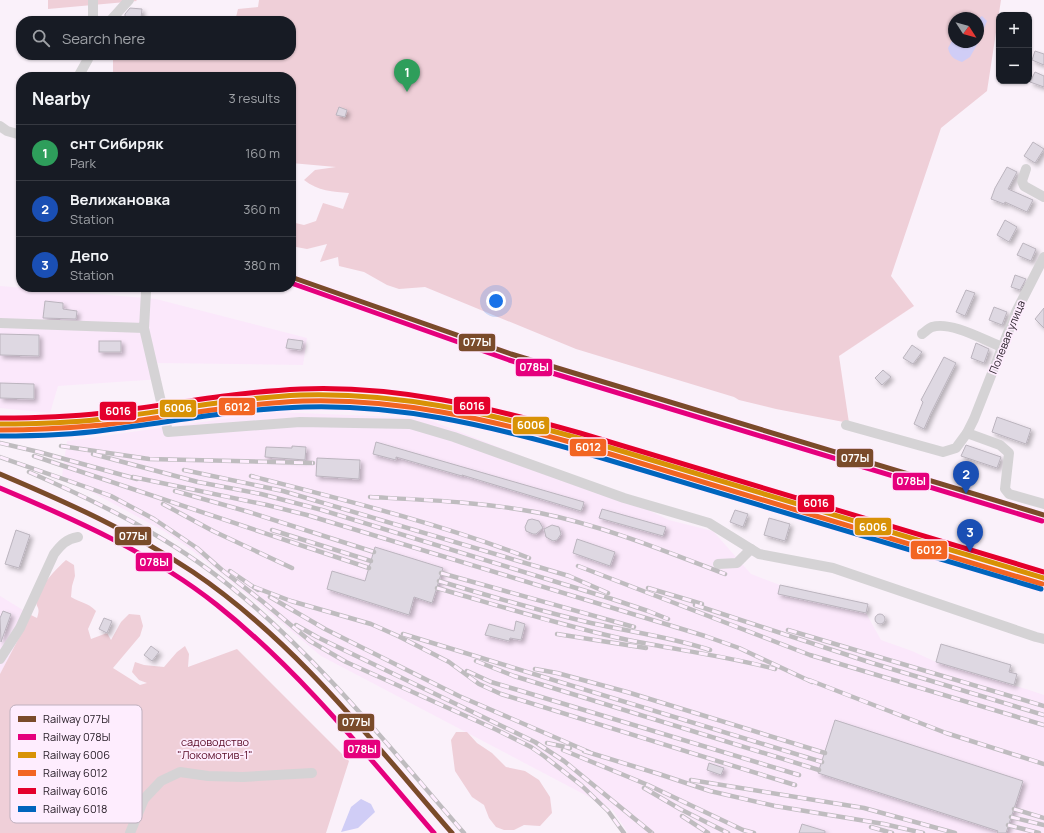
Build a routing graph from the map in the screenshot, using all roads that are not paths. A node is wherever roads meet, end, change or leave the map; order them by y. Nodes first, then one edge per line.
1 (93, 0) edge
2 (129, 0) edge
3 (92, 16) edge
4 (115, 16) edge
5 (87, 60) edge
6 (81, 72) edge
7 (0, 126) edge
8 (16, 134) edge
9 (1026, 169) dead end
10 (1044, 197) edge
11 (1044, 257) edge
12 (146, 292) dead end
13 (0, 323) edge
14 (144, 328) junction
15 (922, 334) dead end
16 (1002, 347) junction
17 (846, 425) dead end
18 (967, 433) junction
19 (1044, 504) edge
20 (78, 537) dead end
21 (751, 549) junction
22 (718, 564) dead end
23 (1044, 639) edge
24 (0, 660) edge
25 (312, 773) dead end
26 (142, 804) edge
27 (134, 823) edge
28 (130, 833) edge

1 - 3 street
2 - 4 street
5 - 6 street
7 - 8 street
9 - 10 street
11 - 16 street, Полевая улица
12 - 14 street
13 - 14 street
14 - 21 street
15 - 16 street
16 - 18 street, Полевая улица
17 - 18 street, Полевая улица
18 - 19 street
20 - 24 street
21 - 22 street
21 - 23 street
25 - 26 street
27 - 28 street

